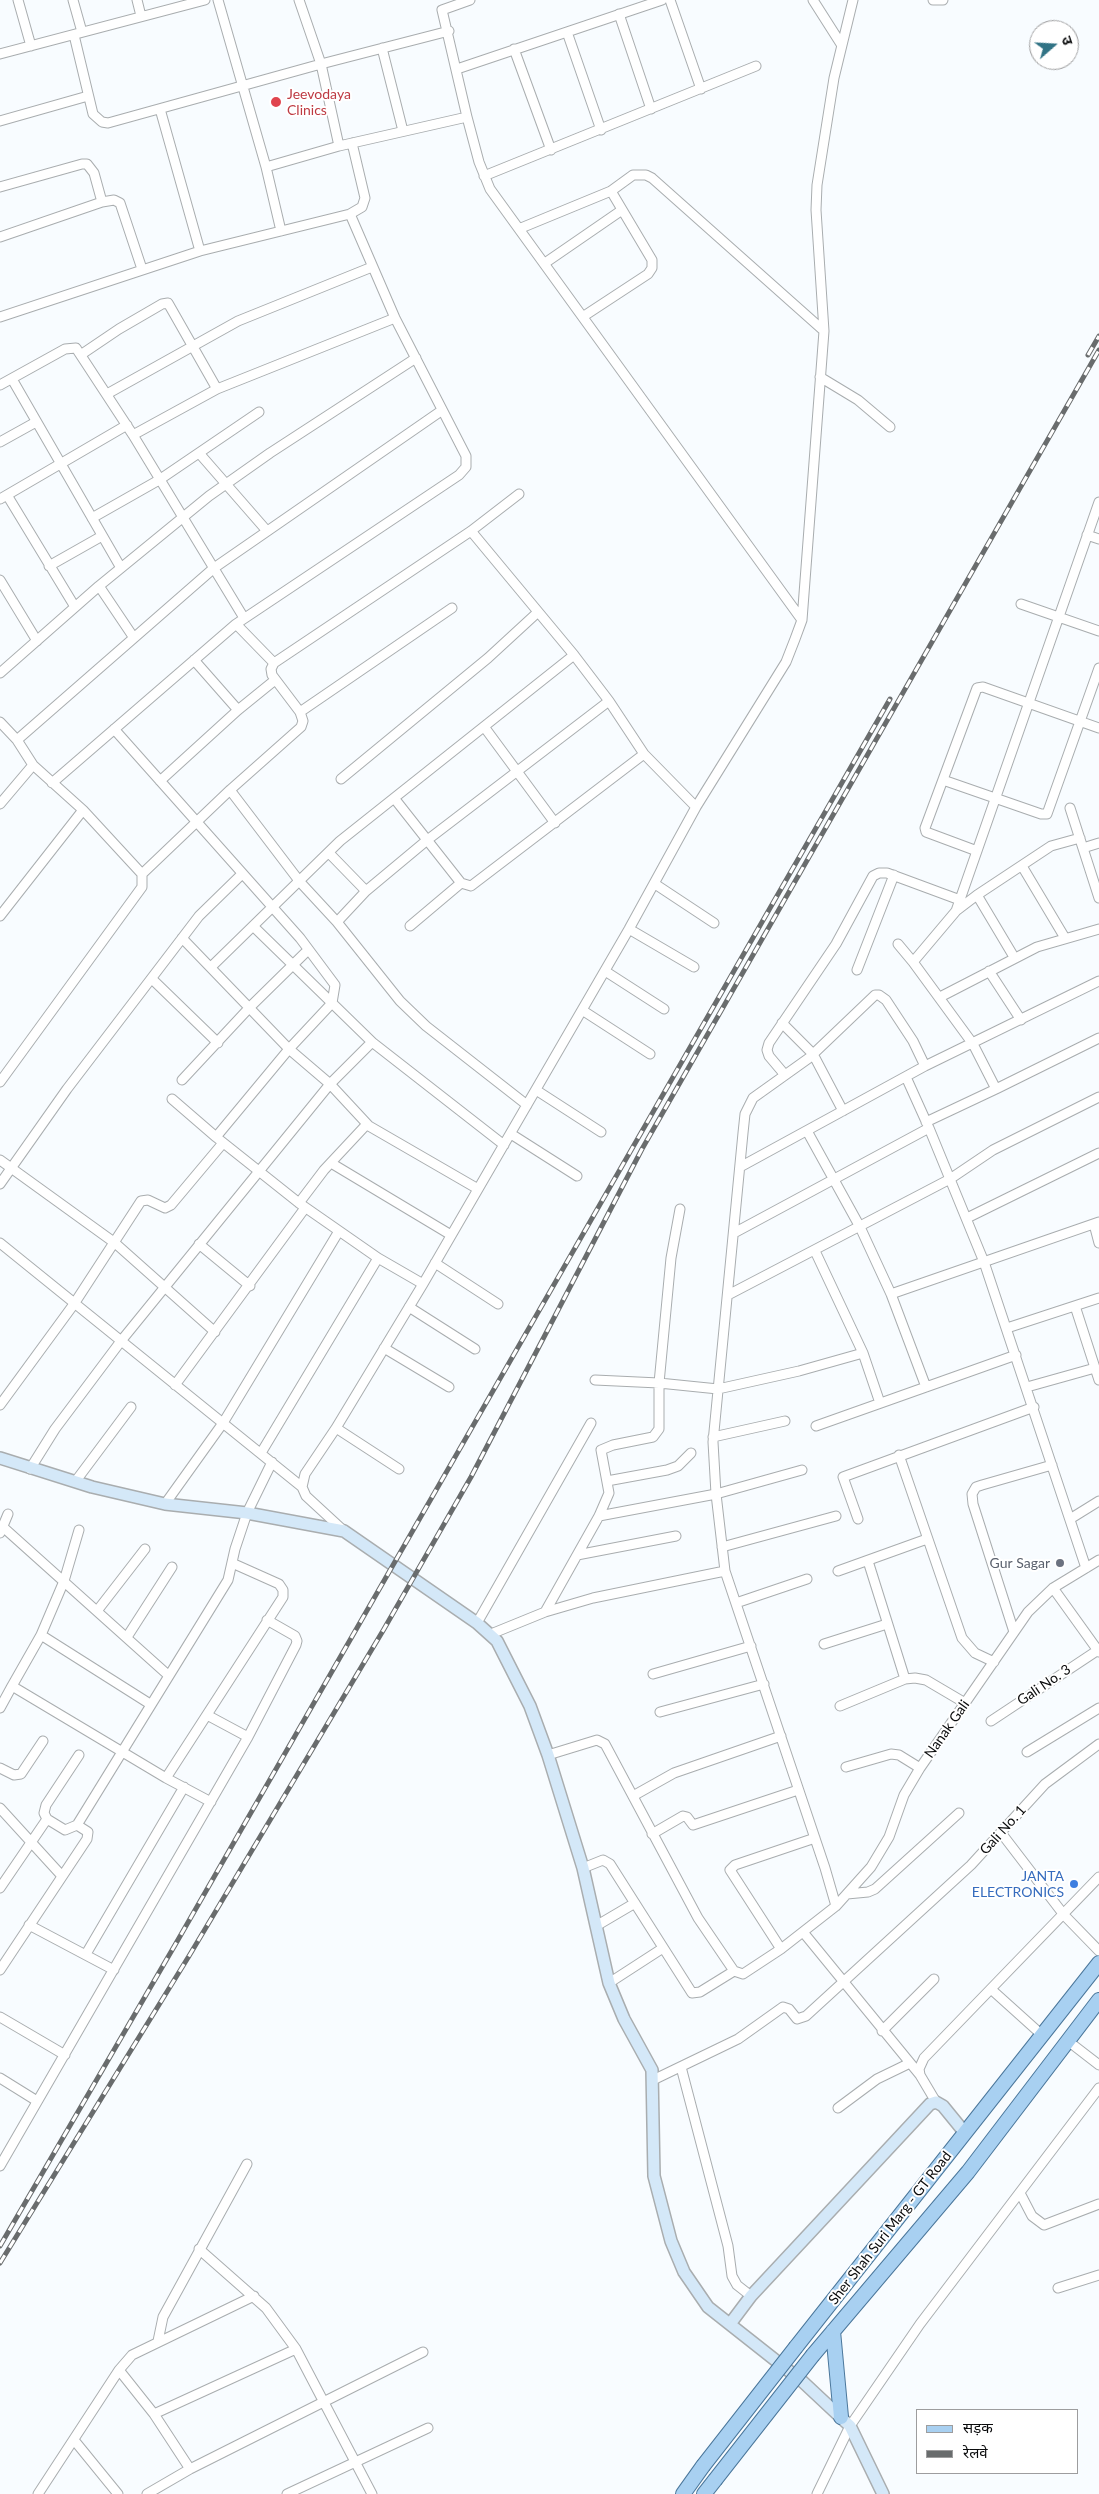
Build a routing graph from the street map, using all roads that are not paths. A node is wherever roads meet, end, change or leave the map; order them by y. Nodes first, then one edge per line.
1 (18, 0) edge
2 (73, 0) edge
3 (137, 0) edge
4 (205, 0) edge
5 (218, 0) edge
6 (299, 0) edge
7 (439, 0) edge
8 (470, 0) edge
9 (662, 0) edge
10 (670, 0) edge
11 (813, 0) edge
12 (853, 0) edge
13 (933, 0) edge
14 (942, 0) edge
15 (191, 2) edge
16 (442, 10) junction
17 (619, 14) junction
18 (141, 16) junction
19 (449, 32) junction
20 (567, 32) junction
21 (78, 34) junction
22 (841, 44) junction
23 (31, 46) junction
24 (382, 48) junction
25 (514, 49) junction
26 (0, 54) edge
27 (320, 64) junction
28 (756, 66) dead end
29 (457, 69) junction
30 (243, 87) junction
31 (701, 89) junction
32 (88, 96) junction
33 (160, 109) junction
34 (651, 109) junction
35 (466, 116) junction
36 (0, 121) edge
37 (601, 130) junction
38 (403, 131) junction
39 (352, 143) junction
40 (339, 146) junction
41 (552, 150) junction
42 (266, 167) junction
43 (484, 176) junction
44 (0, 187) edge
45 (610, 191) junction
46 (102, 202) junction
47 (622, 210) junction
48 (350, 214) junction
49 (521, 228) junction
50 (281, 231) junction
51 (0, 237) edge
52 (200, 251) junction
53 (545, 263) junction
54 (372, 267) junction
55 (142, 269) junction
56 (584, 316) junction
57 (0, 317) edge
58 (395, 318) junction
59 (824, 331) junction
60 (192, 345) junction
61 (82, 354) junction
62 (416, 358) junction
63 (820, 377) junction
64 (12, 378) junction
65 (0, 385) edge
66 (217, 389) junction
67 (107, 394) junction
68 (441, 411) junction
69 (259, 412) dead end
70 (36, 422) junction
71 (127, 426) junction
72 (890, 427) dead end
73 (134, 435) junction
74 (0, 442) edge
75 (199, 453) junction
76 (61, 463) junction
77 (159, 480) junction
78 (226, 484) junction
79 (520, 494) dead end
80 (4, 497) edge
81 (1099, 502) edge
82 (182, 516) junction
83 (92, 518) junction
84 (267, 531) junction
85 (470, 531) junction
86 (1087, 534) junction
87 (102, 536) junction
88 (1099, 539) edge
89 (49, 566) junction
90 (121, 568) junction
91 (214, 568) junction
92 (0, 580) edge
93 (99, 586) junction
94 (1021, 604) dead end
95 (75, 607) junction
96 (452, 608) dead end
97 (538, 612) junction
98 (1058, 617) junction
99 (244, 618) junction
100 (802, 620) junction
101 (236, 624) junction
102 (1099, 631) edge
103 (134, 638) junction
104 (38, 641) junction
105 (574, 655) junction
106 (194, 660) junction
107 (274, 663) junction
108 (1099, 668) edge
109 (0, 673) edge
110 (275, 680) junction
111 (609, 701) junction
112 (1029, 702) junction
113 (238, 710) junction
114 (300, 712) junction
115 (1081, 721) junction
116 (0, 722) edge
117 (485, 728) junction
118 (1099, 728) edge
119 (114, 729) junction
120 (17, 740) junction
121 (644, 754) junction
122 (33, 764) junction
123 (517, 771) junction
124 (342, 779) dead end
125 (943, 780) junction
126 (160, 781) junction
127 (52, 783) junction
128 (230, 790) junction
129 (394, 798) junction
130 (996, 799) junction
131 (0, 804) edge
132 (696, 807) junction
133 (1070, 808) dead end
134 (84, 810) junction
135 (196, 822) junction
136 (556, 823) junction
137 (1080, 838) junction
138 (426, 841) junction
139 (1099, 843) edge
140 (1083, 848) junction
141 (977, 851) junction
142 (329, 853) junction
143 (1022, 866) junction
144 (142, 874) junction
145 (241, 875) junction
146 (894, 875) junction
147 (300, 882) junction
148 (461, 883) junction
149 (655, 884) junction
150 (366, 891) junction
151 (977, 895) junction
152 (1099, 898) edge
153 (960, 900) junction
154 (272, 908) junction
155 (956, 911) junction
156 (0, 916) edge
157 (337, 922) junction
158 (714, 923) dead end
159 (410, 926) dead end
160 (254, 927) junction
161 (629, 929) junction
162 (1099, 929) edge
163 (182, 938) junction
164 (1065, 938) junction
165 (898, 944) dead end
166 (308, 950) junction
167 (1014, 957) junction
168 (913, 962) junction
169 (292, 966) junction
170 (211, 967) junction
171 (694, 967) dead end
172 (857, 970) dead end
173 (989, 970) junction
174 (605, 971) junction
175 (152, 979) junction
176 (1099, 981) edge
177 (940, 997) junction
178 (332, 1003) junction
179 (250, 1007) junction
180 (664, 1009) dead end
181 (582, 1010) junction
182 (1021, 1020) junction
183 (782, 1023) junction
184 (1099, 1038) edge
185 (372, 1042) junction
186 (218, 1043) junction
187 (973, 1044) junction
188 (289, 1049) junction
189 (650, 1054) dead end
190 (813, 1054) junction
191 (925, 1066) junction
192 (785, 1075) junction
193 (906, 1077) junction
194 (182, 1080) dead end
195 (0, 1082) edge
196 (330, 1084) junction
197 (996, 1089) junction
198 (536, 1090) junction
199 (1099, 1097) edge
200 (172, 1099) dead end
201 (527, 1105) junction
202 (843, 1111) junction
203 (367, 1124) junction
204 (928, 1125) junction
205 (807, 1131) junction
206 (601, 1132) dead end
207 (511, 1134) junction
208 (219, 1140) junction
209 (504, 1145) junction
210 (1099, 1153) edge
211 (0, 1160) edge
212 (331, 1163) junction
213 (740, 1167) junction
214 (10, 1168) junction
215 (258, 1171) junction
216 (577, 1176) dead end
217 (834, 1179) junction
218 (950, 1179) junction
219 (0, 1184) edge
220 (478, 1189) junction
221 (302, 1205) junction
222 (680, 1209) dead end
223 (967, 1218) junction
224 (1096, 1223) edge
225 (860, 1228) junction
226 (339, 1231) junction
227 (734, 1233) junction
228 (451, 1235) junction
229 (0, 1243) edge
230 (115, 1243) junction
231 (1099, 1243) edge
232 (199, 1244) junction
233 (814, 1251) junction
234 (378, 1258) junction
235 (435, 1262) junction
236 (984, 1262) junction
237 (423, 1284) junction
238 (250, 1286) junction
239 (164, 1288) junction
240 (891, 1294) junction
241 (728, 1295) junction
242 (1099, 1298) edge
243 (74, 1304) junction
244 (498, 1304) dead end
245 (1075, 1306) junction
246 (409, 1308) junction
247 (1007, 1328) junction
248 (215, 1332) junction
249 (121, 1341) junction
250 (384, 1348) junction
251 (475, 1349) dead end
252 (863, 1353) junction
253 (1016, 1355) junction
254 (1095, 1368) junction
255 (595, 1380) dead end
256 (1099, 1380) edge
257 (660, 1383) junction
258 (175, 1385) junction
259 (449, 1387) dead end
260 (926, 1387) junction
261 (1027, 1387) junction
262 (718, 1389) junction
263 (880, 1403) junction
264 (0, 1405) edge
265 (131, 1407) dead end
266 (1034, 1407) junction
267 (784, 1421) dead end
268 (223, 1423) junction
269 (591, 1423) dead end
270 (816, 1426) dead end
271 (336, 1428) junction
272 (714, 1437) junction
273 (261, 1453) junction
274 (691, 1453) dead end
275 (899, 1455) junction
276 (0, 1458) edge
277 (272, 1462) junction
278 (1052, 1465) junction
279 (30, 1469) junction
280 (399, 1469) dead end
281 (802, 1470) dead end
282 (607, 1481) junction
283 (75, 1482) junction
284 (302, 1487) junction
285 (716, 1494) junction
286 (1099, 1501) edge
287 (165, 1504) junction
288 (8, 1514) dead end
289 (600, 1516) junction
290 (836, 1516) dead end
291 (245, 1518) junction
292 (1070, 1518) junction
293 (858, 1519) dead end
294 (1, 1530) edge
295 (78, 1530) dead end
296 (344, 1531) junction
297 (676, 1536) dead end
298 (927, 1539) junction
299 (722, 1547) junction
300 (146, 1549) dead end
301 (578, 1554) junction
302 (1099, 1560) edge
303 (868, 1561) junction
304 (232, 1563) junction
305 (172, 1567) dead end
306 (1086, 1568) junction
307 (725, 1571) junction
308 (838, 1571) dead end
309 (807, 1580) dead end
310 (64, 1581) junction
311 (1053, 1588) junction
312 (736, 1603) junction
313 (97, 1611) junction
314 (545, 1612) junction
315 (267, 1620) junction
316 (477, 1623) junction
317 (888, 1624) junction
318 (1014, 1632) junction
319 (41, 1634) junction
320 (491, 1634) junction
321 (127, 1637) junction
322 (824, 1644) dead end
323 (751, 1646) junction
324 (1098, 1651) edge
325 (994, 1662) junction
326 (168, 1674) junction
327 (653, 1674) dead end
328 (905, 1679) junction
329 (764, 1684) junction
330 (12, 1686) junction
331 (965, 1703) junction
332 (150, 1704) junction
333 (840, 1706) dead end
334 (0, 1708) edge
335 (1099, 1708) edge
336 (660, 1712) dead end
337 (207, 1714) junction
338 (991, 1721) dead end
339 (781, 1736) junction
340 (248, 1738) junction
341 (43, 1741) dead end
342 (1099, 1744) edge
343 (121, 1751) junction
344 (1027, 1752) dead end
345 (79, 1754) dead end
346 (548, 1756) junction
347 (846, 1767) dead end
348 (920, 1768) junction
349 (2, 1772) edge
350 (166, 1778) junction
351 (184, 1787) junction
352 (798, 1790) junction
353 (633, 1796) junction
354 (211, 1802) junction
355 (0, 1808) edge
356 (959, 1813) dead end
357 (47, 1820) junction
358 (77, 1825) junction
359 (652, 1834) junction
360 (1002, 1834) junction
361 (815, 1838) junction
362 (31, 1843) junction
363 (583, 1868) junction
364 (62, 1876) junction
365 (1099, 1877) edge
366 (0, 1888) edge
367 (847, 1894) junction
368 (635, 1903) junction
369 (836, 1906) junction
370 (1064, 1915) junction
371 (29, 1924) junction
372 (596, 1926) junction
373 (803, 1932) junction
374 (663, 1948) junction
375 (781, 1949) junction
376 (1099, 1951) edge
377 (86, 1954) junction
378 (1099, 1963) edge
379 (0, 1970) edge
380 (114, 1970) junction
381 (734, 1971) junction
382 (934, 1979) dead end
383 (845, 1981) junction
384 (609, 1982) junction
385 (992, 1990) junction
386 (1099, 2000) edge
387 (0, 2017) edge
388 (882, 2031) junction
389 (1042, 2035) junction
390 (1068, 2041) junction
391 (65, 2054) junction
392 (910, 2063) junction
393 (1099, 2065) edge
394 (681, 2067) junction
395 (920, 2075) junction
396 (0, 2079) edge
397 (653, 2080) junction
398 (1099, 2088) edge
399 (38, 2102) junction
400 (936, 2102) junction
401 (838, 2108) dead end
402 (965, 2133) junction
403 (247, 2164) dead end
404 (0, 2166) edge
405 (1020, 2193) junction
406 (1099, 2204) edge
407 (199, 2249) junction
408 (1099, 2275) edge
409 (1058, 2288) dead end
410 (254, 2296) junction
411 (751, 2296) junction
412 (730, 2324) junction
413 (833, 2331) junction
414 (158, 2341) junction
415 (296, 2349) junction
416 (423, 2352) dead end
417 (119, 2370) junction
418 (324, 2402) junction
419 (154, 2414) junction
420 (845, 2422) junction
421 (428, 2428) dead end
422 (74, 2440) junction
423 (356, 2462) junction
424 (190, 2469) junction
425 (38, 2494) edge
426 (118, 2494) edge
427 (147, 2494) edge
428 (287, 2494) edge
429 (372, 2494) edge
430 (683, 2494) edge
431 (704, 2494) edge
432 (817, 2494) edge
433 (883, 2494) edge

1 - 23 street
2 - 21 street
3 - 18 street
4 - 15 street
5 - 30 street
6 - 27 street
7 - 16 street
8 - 16 street
9 - 17 street
10 - 31 street
11 - 22 street
12 - 22 street
13 - 14 street
15 - 18 street
16 - 19 street
17 - 20 street
17 - 34 street
18 - 21 street
19 - 24 street
19 - 29 street
20 - 25 street
20 - 37 street
21 - 23 street
21 - 32 street
22 - 59 street
23 - 26 street
24 - 27 street
24 - 38 street
25 - 29 street
25 - 41 street
27 - 30 street
27 - 40 street
28 - 31 street
29 - 35 street
30 - 33 street
30 - 42 street
31 - 34 street
32 - 33 street
32 - 36 street
33 - 52 street
34 - 37 street
35 - 38 street
35 - 43 street
37 - 41 street
38 - 39 street
39 - 40 street
39 - 48 street
40 - 42 street
41 - 43 street
42 - 50 street
43 - 49 street
44 - 46 street
45 - 47 street
45 - 49 street
45 - 59 street
46 - 51 street
46 - 55 street
47 - 53 street
47 - 56 street
48 - 50 street
48 - 54 street
49 - 53 street
50 - 52 street
52 - 55 street
53 - 56 street
54 - 58 street
54 - 60 street
55 - 57 street
56 - 100 street
58 - 62 street
58 - 66 street
59 - 63 street
60 - 61 street
60 - 66 street
60 - 67 street
61 - 64 street
61 - 67 street
62 - 68 street
62 - 78 street
63 - 72 street
63 - 100 street
64 - 65 street
64 - 70 street
66 - 73 street
67 - 71 street
68 - 84 street
68 - 99 street
69 - 75 street
70 - 74 street
70 - 76 street
71 - 73 street
71 - 76 street
73 - 77 street
75 - 77 street
75 - 78 street
76 - 80 street
76 - 83 street
77 - 82 street
77 - 83 street
78 - 82 street
78 - 84 street
79 - 85 street
80 - 89 street
81 - 86 street
82 - 90 street
82 - 91 street
83 - 87 street
84 - 91 street
85 - 97 street
85 - 107 street
86 - 88 street
86 - 98 street
87 - 89 street
87 - 90 street
89 - 95 street
90 - 93 street
91 - 99 street
91 - 103 street
92 - 104 street
93 - 95 street
93 - 103 street
94 - 98 street
95 - 104 street
96 - 114 street
97 - 105 street
97 - 124 street
98 - 102 street
98 - 112 street
99 - 101 street
100 - 132 street
101 - 106 street
101 - 107 street
103 - 120 street
104 - 109 street
105 - 111 street
105 - 117 street
106 - 113 street
106 - 119 street
107 - 110 street
108 - 115 street
110 - 113 street
110 - 114 street
111 - 121 street
111 - 123 street
112 - 115 street
112 - 125 street
112 - 130 street
113 - 126 street
114 - 128 street
115 - 118 street
115 - 130 street
116 - 120 street
117 - 123 street
117 - 129 street
119 - 126 street
119 - 127 street
120 - 122 street
121 - 132 street
121 - 136 street
122 - 127 street
122 - 131 street
123 - 136 street
123 - 138 street
125 - 130 street
125 - 141 street
126 - 135 street
127 - 134 street
128 - 135 street
128 - 147 street
129 - 138 street
129 - 142 street
130 - 141 street
132 - 149 street
133 - 137 street
134 - 144 street
134 - 156 street
135 - 144 street
135 - 145 street
136 - 148 street
137 - 140 street
137 - 143 street
138 - 148 street
138 - 150 street
139 - 140 street
140 - 152 street
141 - 153 street
142 - 147 street
142 - 150 street
143 - 151 street
143 - 164 street
144 - 195 street
145 - 154 street
145 - 163 street
146 - 153 street
146 - 172 street
146 - 183 street
147 - 154 street
147 - 157 street
148 - 159 street
149 - 158 street
149 - 161 street
150 - 157 street
151 - 155 street
151 - 167 street
153 - 155 street
154 - 160 street
154 - 166 street
155 - 168 street
157 - 201 street
160 - 169 street
160 - 170 street
161 - 171 street
161 - 174 street
162 - 164 street
163 - 170 street
163 - 175 street
164 - 167 street
165 - 168 street
166 - 169 street
166 - 178 street
167 - 173 street
168 - 177 street
169 - 178 street
169 - 179 street
170 - 179 street
173 - 177 street
173 - 182 street
174 - 180 street
174 - 181 street
175 - 186 street
175 - 214 street
176 - 182 street
177 - 187 street
178 - 185 street
178 - 188 street
179 - 186 street
179 - 188 street
181 - 189 street
181 - 198 street
182 - 187 street
183 - 190 street
183 - 192 street
184 - 197 street
185 - 196 street
185 - 209 street
186 - 194 street
187 - 191 street
187 - 197 street
188 - 196 street
188 - 208 street
190 - 191 street
190 - 192 street
190 - 202 street
191 - 193 street
192 - 213 street
193 - 202 street
193 - 204 street
196 - 203 street
196 - 215 street
197 - 204 street
198 - 201 street
198 - 206 street
199 - 218 street
200 - 208 street
201 - 207 street
202 - 205 street
203 - 212 street
203 - 220 street
204 - 217 street
204 - 218 street
205 - 213 street
205 - 217 street
207 - 209 street
207 - 216 street
208 - 215 street
208 - 230 street
209 - 220 street
210 - 223 street
211 - 214 street
212 - 221 street
212 - 228 street
213 - 227 street
214 - 219 street
214 - 230 street
215 - 221 street
215 - 232 street
217 - 225 street
217 - 227 street
218 - 223 street
218 - 225 street
220 - 228 street
221 - 226 street
221 - 238 street
222 - 257 street
223 - 236 street
224 - 231 street
224 - 236 street
225 - 233 street
225 - 240 street
226 - 234 street
226 - 268 street
227 - 241 street
228 - 235 street
229 - 243 street
230 - 239 street
230 - 243 street
232 - 238 street
232 - 239 street
233 - 241 street
233 - 252 street
234 - 237 street
234 - 273 street
235 - 237 street
235 - 244 street
236 - 240 street
236 - 247 street
237 - 246 street
238 - 248 street
239 - 248 street
239 - 249 street
240 - 260 street
241 - 262 street
242 - 245 street
243 - 249 street
243 - 264 street
245 - 247 street
245 - 254 street
246 - 250 street
246 - 251 street
247 - 253 street
248 - 258 street
249 - 258 street
249 - 279 street
250 - 259 street
250 - 271 street
252 - 262 street
252 - 263 street
253 - 260 street
253 - 261 street
254 - 256 street
254 - 261 street
255 - 257 street
257 - 262 street
257 - 282 street
258 - 268 street
260 - 263 street
261 - 266 street
262 - 272 street
263 - 270 street
265 - 283 street
266 - 275 street
266 - 278 street
267 - 272 street
268 - 273 street
268 - 287 street
269 - 316 street
271 - 280 street
271 - 284 street
272 - 285 street
273 - 277 street
274 - 282 street
275 - 293 street
275 - 298 street
276 - 279 street
277 - 284 street
277 - 291 street
278 - 292 street
278 - 318 street
279 - 283 street
281 - 285 street
282 - 289 street
283 - 287 street
284 - 296 street
285 - 289 street
285 - 299 street
286 - 292 street
287 - 291 street
288 - 294 street
289 - 301 street
290 - 299 street
291 - 296 street
291 - 304 street
292 - 306 street
294 - 310 street
295 - 310 street
296 - 316 street
297 - 301 street
298 - 303 street
298 - 325 street
299 - 307 street
300 - 313 street
301 - 314 street
302 - 306 street, Nanak Gali
303 - 308 street
303 - 317 street
304 - 315 street
304 - 326 street
305 - 321 street
306 - 311 street, Nanak Gali
307 - 312 street
307 - 314 street
309 - 312 street
310 - 313 street
310 - 319 street
311 - 318 street, Nanak Gali
311 - 324 street
312 - 323 street
313 - 321 street
314 - 320 street
315 - 337 street
315 - 340 street
316 - 320 street
317 - 322 street
317 - 328 street
318 - 325 street, Nanak Gali
319 - 330 street
319 - 332 street
320 - 346 street
321 - 326 street
323 - 327 street
323 - 329 street
324 - 338 street, Gali No. 3
325 - 331 street, Nanak Gali
326 - 332 street
328 - 331 street
328 - 333 street
329 - 336 street
329 - 339 street
330 - 334 street
330 - 343 street
331 - 348 street, Nanak Gali
332 - 343 street
335 - 344 street
337 - 340 street
337 - 350 street
339 - 352 street
339 - 353 street
340 - 354 street
341 - 349 street
342 - 360 street, Gali No. 1
343 - 350 street
343 - 358 street
345 - 357 street
346 - 353 street
346 - 363 street
347 - 348 street
348 - 367 street, Nanak Gali
350 - 351 street
351 - 354 street
351 - 377 street
352 - 359 street
352 - 361 street
353 - 359 street
354 - 380 street
355 - 362 street
356 - 367 street
357 - 358 street
357 - 362 street
358 - 364 street
359 - 381 street
360 - 370 street
360 - 383 street, Gali No. 1
361 - 369 street
361 - 375 street
362 - 364 street
362 - 366 street
363 - 368 street
363 - 372 street
364 - 371 street
365 - 370 street
367 - 369 street, Nanak Gali
368 - 372 street
368 - 374 street
369 - 373 street, Nanak Gali
370 - 376 street
370 - 385 street
371 - 377 street
371 - 379 street
372 - 384 street
373 - 375 street, Nanak Gali
373 - 383 street
374 - 381 street
374 - 384 street
375 - 381 street, Nanak Gali
377 - 380 street
378 - 389 main road, Sher Shah Suri Marg - GT Road
380 - 391 street
382 - 388 street
383 - 388 street
383 - 394 street, Gali No. 1
384 - 397 street
385 - 389 street
385 - 395 street
386 - 390 main road, Sher Shah Suri Marg - GT Road
387 - 391 street
388 - 392 street
389 - 402 main road, Sher Shah Suri Marg - GT Road
390 - 393 street
390 - 413 main road, Sher Shah Suri Marg - GT Road
391 - 399 street
392 - 395 street
392 - 401 street
394 - 397 street
394 - 411 street
395 - 400 street
396 - 399 street
397 - 412 street
398 - 405 street
399 - 404 street
400 - 402 street
400 - 411 street
402 - 430 main road, Sher Shah Suri Marg - GT Road, bridge
403 - 407 street
405 - 406 street
405 - 420 street
407 - 410 street
407 - 414 street
408 - 409 street
410 - 414 street
410 - 415 street
411 - 412 street
412 - 420 street
413 - 420 main road
413 - 431 main road, Sher Shah Suri Marg - GT Road, bridge
414 - 417 street
415 - 418 street
415 - 419 street
416 - 418 street
417 - 419 street
417 - 422 street
418 - 423 street
418 - 424 street
419 - 424 street
420 - 432 street
420 - 433 street
421 - 423 street
422 - 425 street
422 - 426 street
423 - 428 street
423 - 429 street
424 - 427 street

